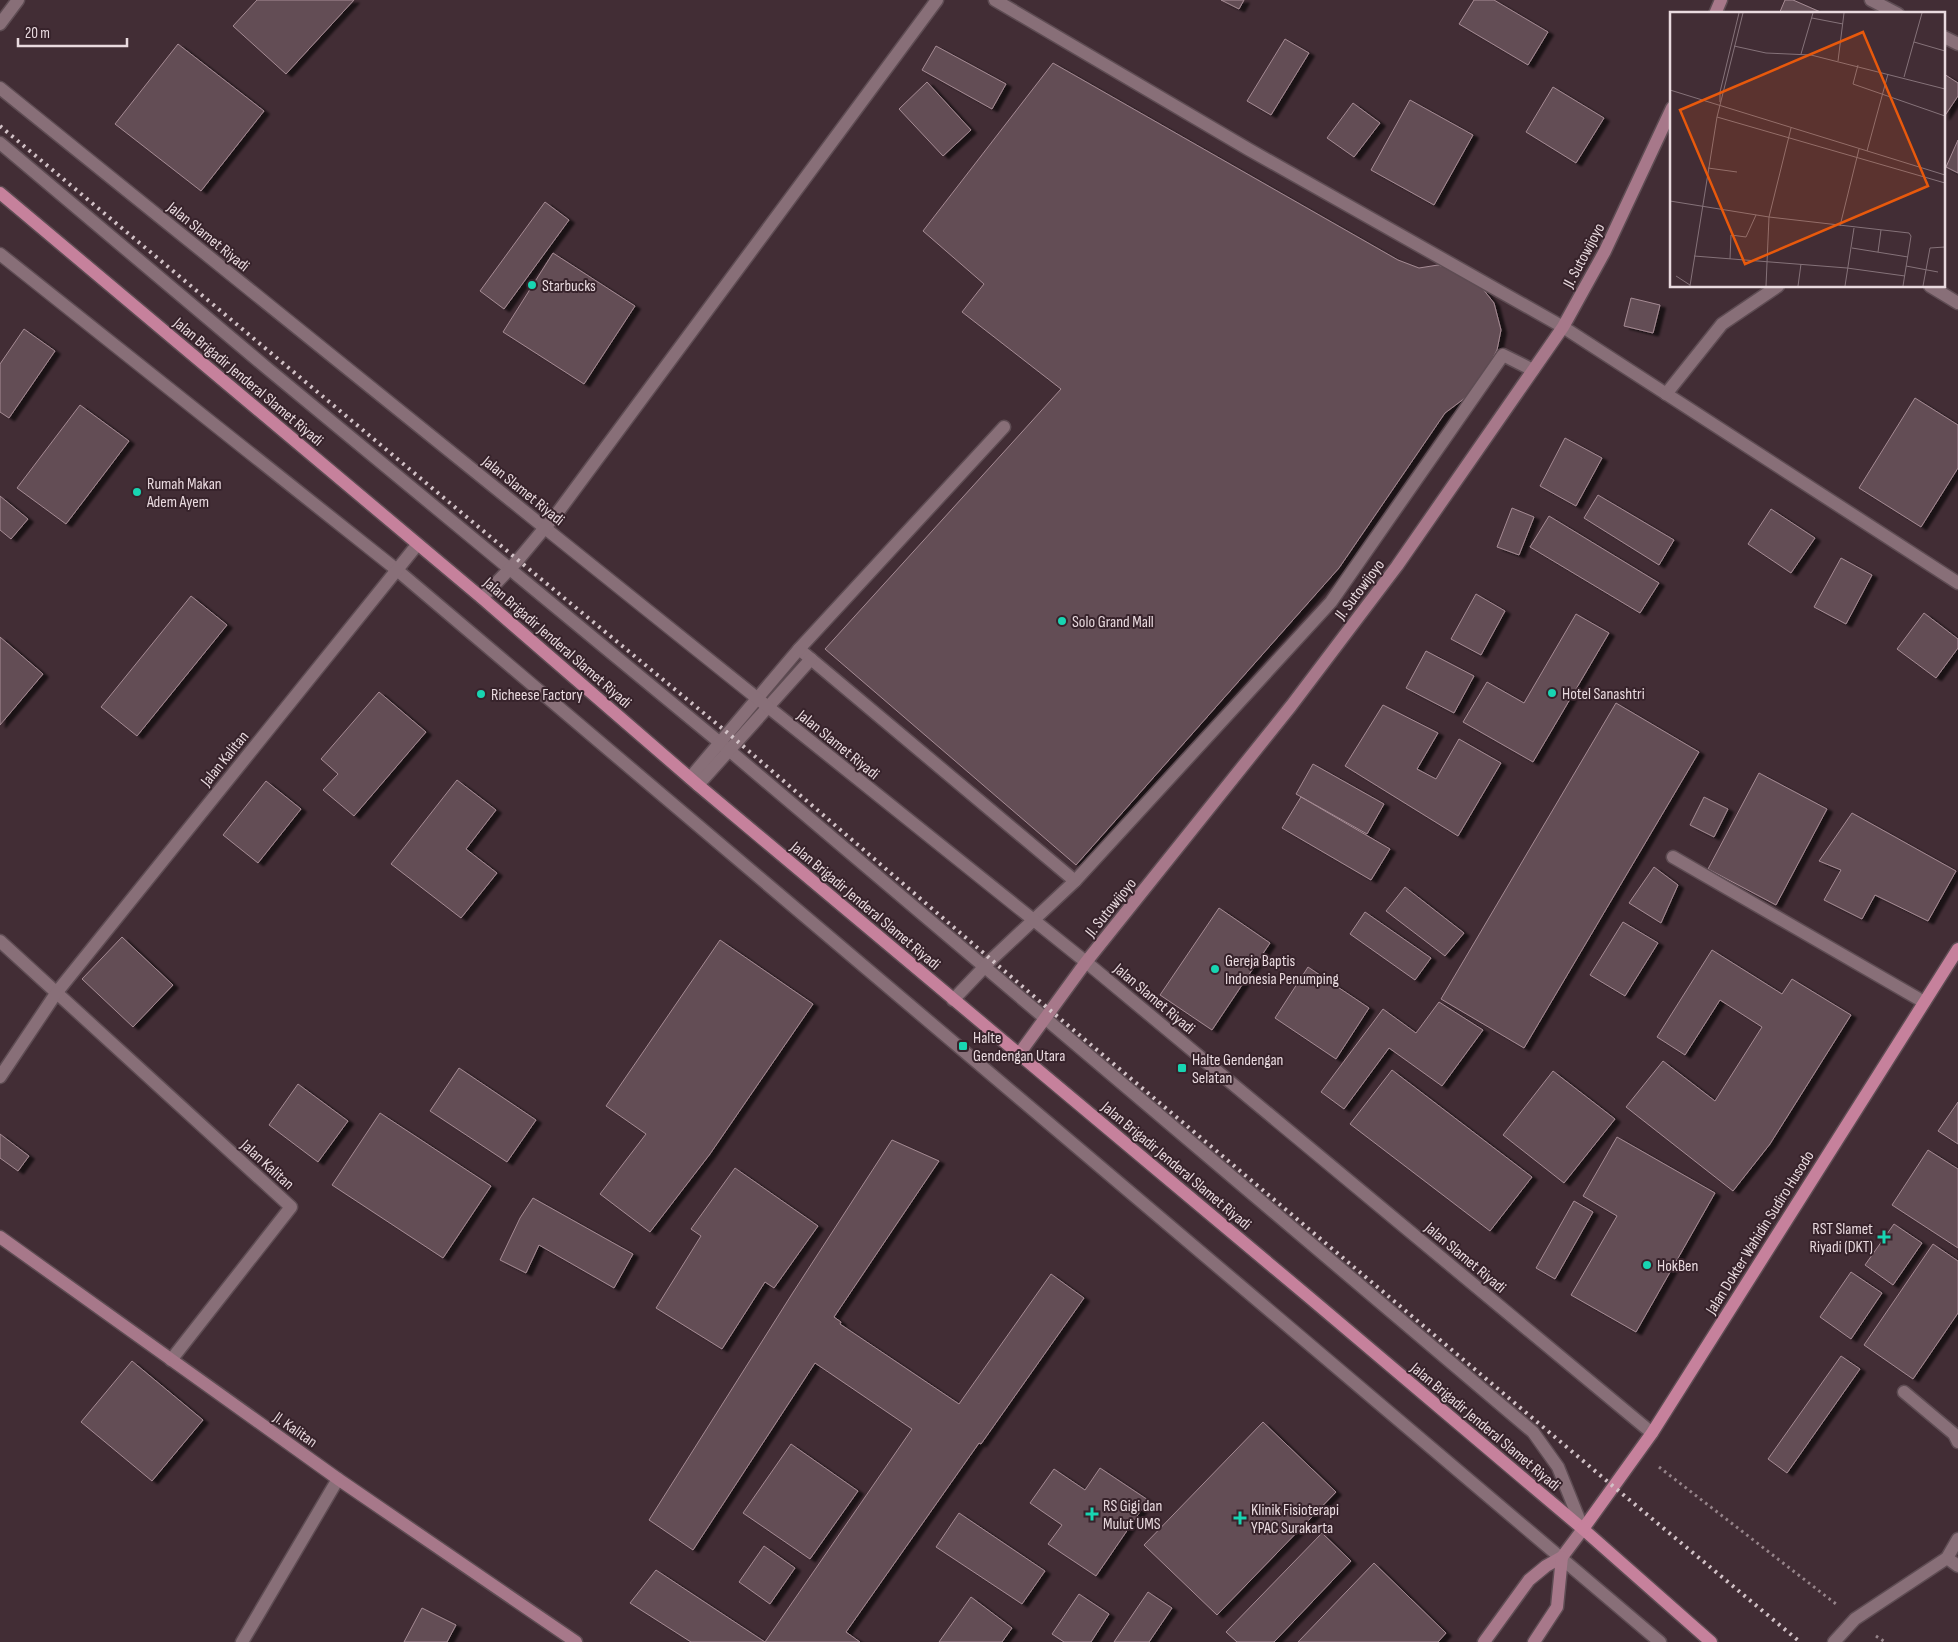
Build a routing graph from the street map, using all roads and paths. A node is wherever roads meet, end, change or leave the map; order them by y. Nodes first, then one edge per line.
1 (18, 0) edge
2 (937, 0) edge
3 (995, 0) edge
4 (1721, 0) edge
5 (1871, 0) edge
6 (1716, 12) edge
7 (1894, 12) edge
8 (0, 24) edge
9 (1946, 38) edge
10 (1958, 44) edge
11 (0, 88) edge
12 (1670, 112) edge
13 (0, 143) edge
14 (0, 193) edge
15 (0, 254) edge
16 (1775, 288) edge
17 (1933, 288) edge
18 (1958, 303) edge
19 (1563, 327) junction
20 (1534, 370) junction
21 (1666, 394) junction
22 (1004, 427) dead end
23 (545, 528) junction
24 (417, 545) junction
25 (510, 568) junction
26 (397, 570) junction
27 (1958, 583) edge
28 (482, 598) junction
29 (799, 649) junction
30 (811, 660) junction
31 (758, 698) junction
32 (768, 708) junction
33 (725, 747) junction
34 (694, 781) junction
35 (1673, 857) dead end
36 (1075, 881) junction
37 (1033, 920) junction
38 (0, 941) edge
39 (1958, 949) edge
40 (1086, 962) junction
41 (984, 968) junction
42 (57, 992) junction
43 (954, 1000) junction
44 (1924, 1002) junction
45 (1046, 1018) junction
46 (1019, 1054) junction
47 (0, 1078) edge
48 (0, 1236) edge
49 (171, 1360) junction
50 (1904, 1392) dead end
51 (1652, 1433) junction
52 (1958, 1442) edge
53 (1639, 1451) junction
54 (338, 1479) junction
55 (1582, 1529) junction
56 (1958, 1539) edge
57 (1562, 1557) junction
58 (1947, 1558) junction
59 (1958, 1566) edge
60 (1855, 1619) junction
61 (242, 1642) edge
62 (576, 1642) edge
63 (1484, 1642) edge
64 (1534, 1642) edge
65 (1660, 1642) edge
66 (1711, 1642) edge
67 (1834, 1642) edge
68 (1885, 1642) edge

1 - 8 street
2 - 23 street
3 - 19 street
4 - 6 main road
5 - 7 street
9 - 10 street
11 - 23 street, Jalan Slamet Riyadi
12 - 19 main road, Jl. Sutowijoyo
13 - 25 street
14 - 24 main road, Jalan Brigadir Jenderal Slamet Riyadi
15 - 26 street
16 - 21 street
17 - 18 street
19 - 20 main road, Jl. Sutowijoyo
19 - 21 street
20 - 36 street
20 - 40 main road, Jl. Sutowijoyo
21 - 27 street
22 - 29 street
23 - 25 street
23 - 31 street, Jalan Slamet Riyadi
24 - 26 street, Jalan Kalitan
24 - 28 main road, Jalan Brigadir Jenderal Slamet Riyadi
25 - 28 street
25 - 33 street
26 - 42 street, Jalan Kalitan
26 - 57 street
28 - 34 main road, Jalan Brigadir Jenderal Slamet Riyadi
29 - 30 street
29 - 31 street
30 - 32 street
30 - 36 street
31 - 32 street, Jalan Slamet Riyadi
31 - 33 street
32 - 33 street
32 - 37 street, Jalan Slamet Riyadi
33 - 34 street
33 - 41 street
34 - 43 main road, Jalan Brigadir Jenderal Slamet Riyadi
35 - 44 street
36 - 37 street
37 - 40 street, Jalan Slamet Riyadi
37 - 41 street
38 - 42 street
39 - 44 main road, Jalan Dokter Wahidin Sudiro Husodo
40 - 45 main road, Jl. Sutowijoyo
40 - 51 street, Jalan Slamet Riyadi
41 - 43 street
41 - 45 street
42 - 47 street, Jalan Kalitan
42 - 49 street, Jalan Kalitan
43 - 46 main road, Jalan Brigadir Jenderal Slamet Riyadi
44 - 51 main road, Jalan Dokter Wahidin Sudiro Husodo
45 - 46 main road, Jl. Sutowijoyo
45 - 55 street
46 - 55 main road, Jalan Brigadir Jenderal Slamet Riyadi
48 - 49 main road, Jl. Kalitan
49 - 54 main road, Jl. Kalitan
50 - 52 street
51 - 53 main road, Jalan Dokter Wahidin Sudiro Husodo
53 - 55 main road, Jalan Dokter Wahidin Sudiro Husodo
53 - 60 path
54 - 61 street
54 - 62 main road, Jl. Kalitan
55 - 57 main road
55 - 66 main road, Jalan Brigadir Jenderal Slamet Riyadi
56 - 58 street
57 - 63 main road
57 - 64 main road
57 - 65 street
58 - 59 street
58 - 60 street
60 - 67 street
60 - 68 path

